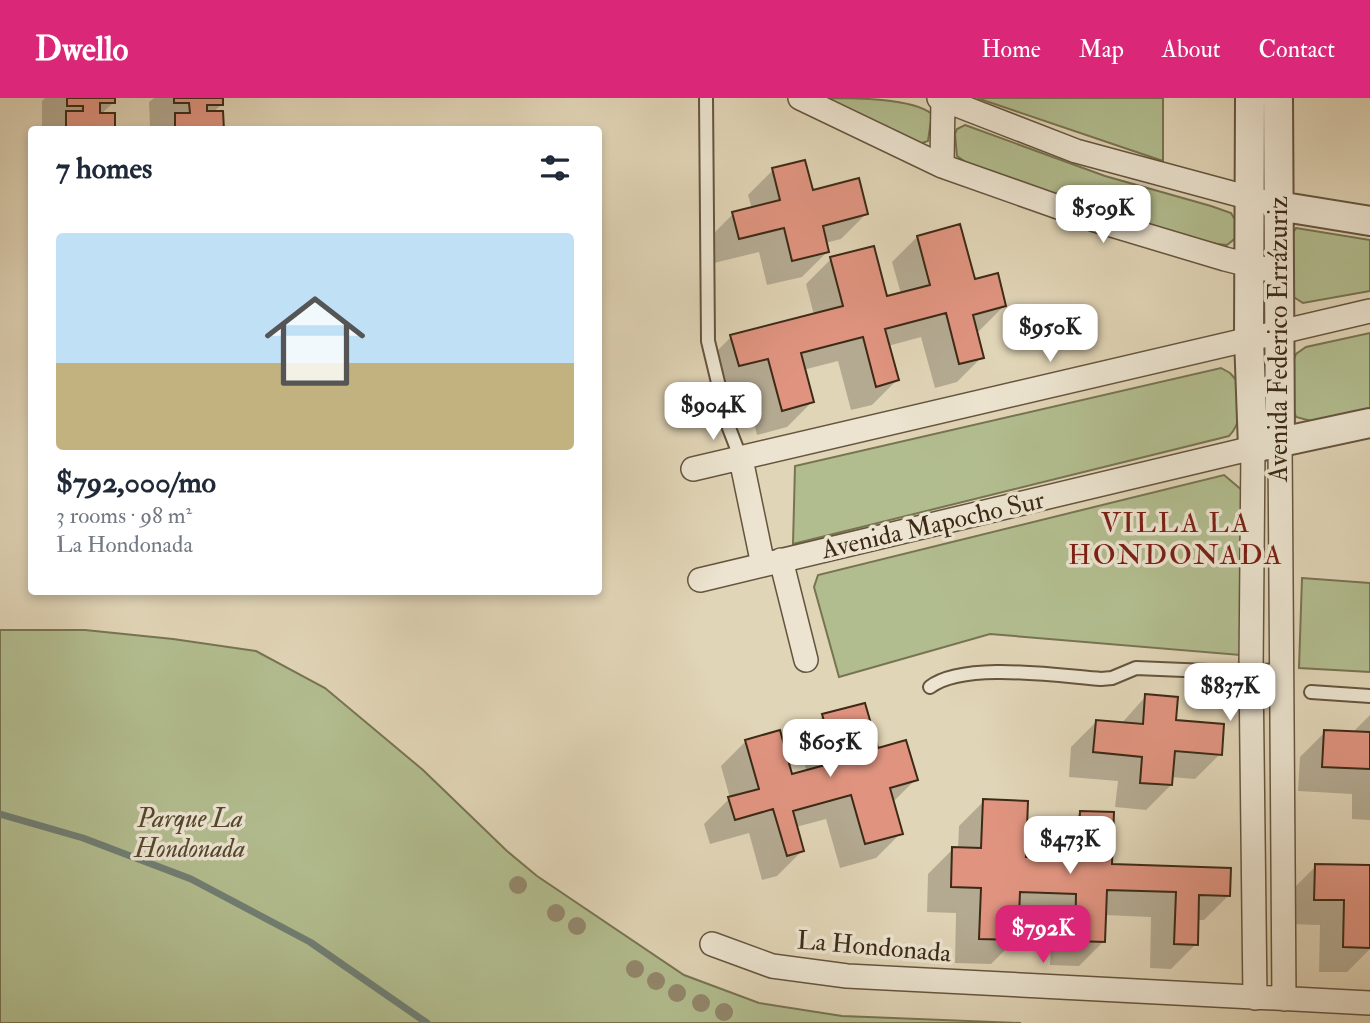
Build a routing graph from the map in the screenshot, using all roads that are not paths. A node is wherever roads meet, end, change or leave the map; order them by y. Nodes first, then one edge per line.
1 (706, 98) edge
2 (800, 98) edge
3 (1250, 98) edge
4 (1278, 98) edge
5 (942, 99) edge
6 (942, 166) junction
7 (1251, 197) junction
8 (1278, 206) junction
9 (1370, 221) edge
10 (1250, 266) junction
11 (1278, 271) junction
12 (1370, 310) edge
13 (1278, 333) junction
14 (1250, 338) junction
15 (1370, 423) edge
16 (1266, 446) junction
17 (741, 459) junction
18 (693, 469) dead end
19 (772, 563) junction
20 (701, 580) dead end
21 (806, 660) dead end
22 (1251, 670) junction
23 (1282, 670) junction
24 (930, 687) dead end
25 (1311, 692) dead end
26 (1370, 696) edge
27 (712, 944) dead end
28 (1255, 998) junction
29 (1284, 999) junction
30 (1370, 1003) edge

1 - 17 lane
2 - 6 street
3 - 7 street, Avenida Federico Errázuriz
4 - 8 street, Avenida Federico Errázuriz
5 - 6 street
5 - 7 street
6 - 10 street
7 - 8 street
7 - 10 street, Avenida Federico Errázuriz
8 - 9 street
8 - 11 street, Avenida Federico Errázuriz
10 - 11 street
10 - 14 street, Avenida Federico Errázuriz
11 - 13 street, Avenida Federico Errázuriz
12 - 13 street
13 - 14 street
13 - 16 street, Avenida Federico Errázuriz
14 - 16 street, Avenida Federico Errázuriz
14 - 17 street
15 - 16 street, Avenida Mapocho Sur
16 - 19 street, Avenida Mapocho Sur
16 - 22 street, Avenida Federico Errázuriz
16 - 23 street, Avenida Federico Errázuriz
17 - 18 street
17 - 19 street
19 - 20 street, Avenida Mapocho Sur
19 - 21 street
22 - 23 lane
22 - 24 lane
22 - 28 street, Avenida Federico Errázuriz
23 - 29 street, Avenida Federico Errázuriz
25 - 26 lane
27 - 28 street, La Hondonada
28 - 29 street, La Hondonada
29 - 30 street, La Hondonada

